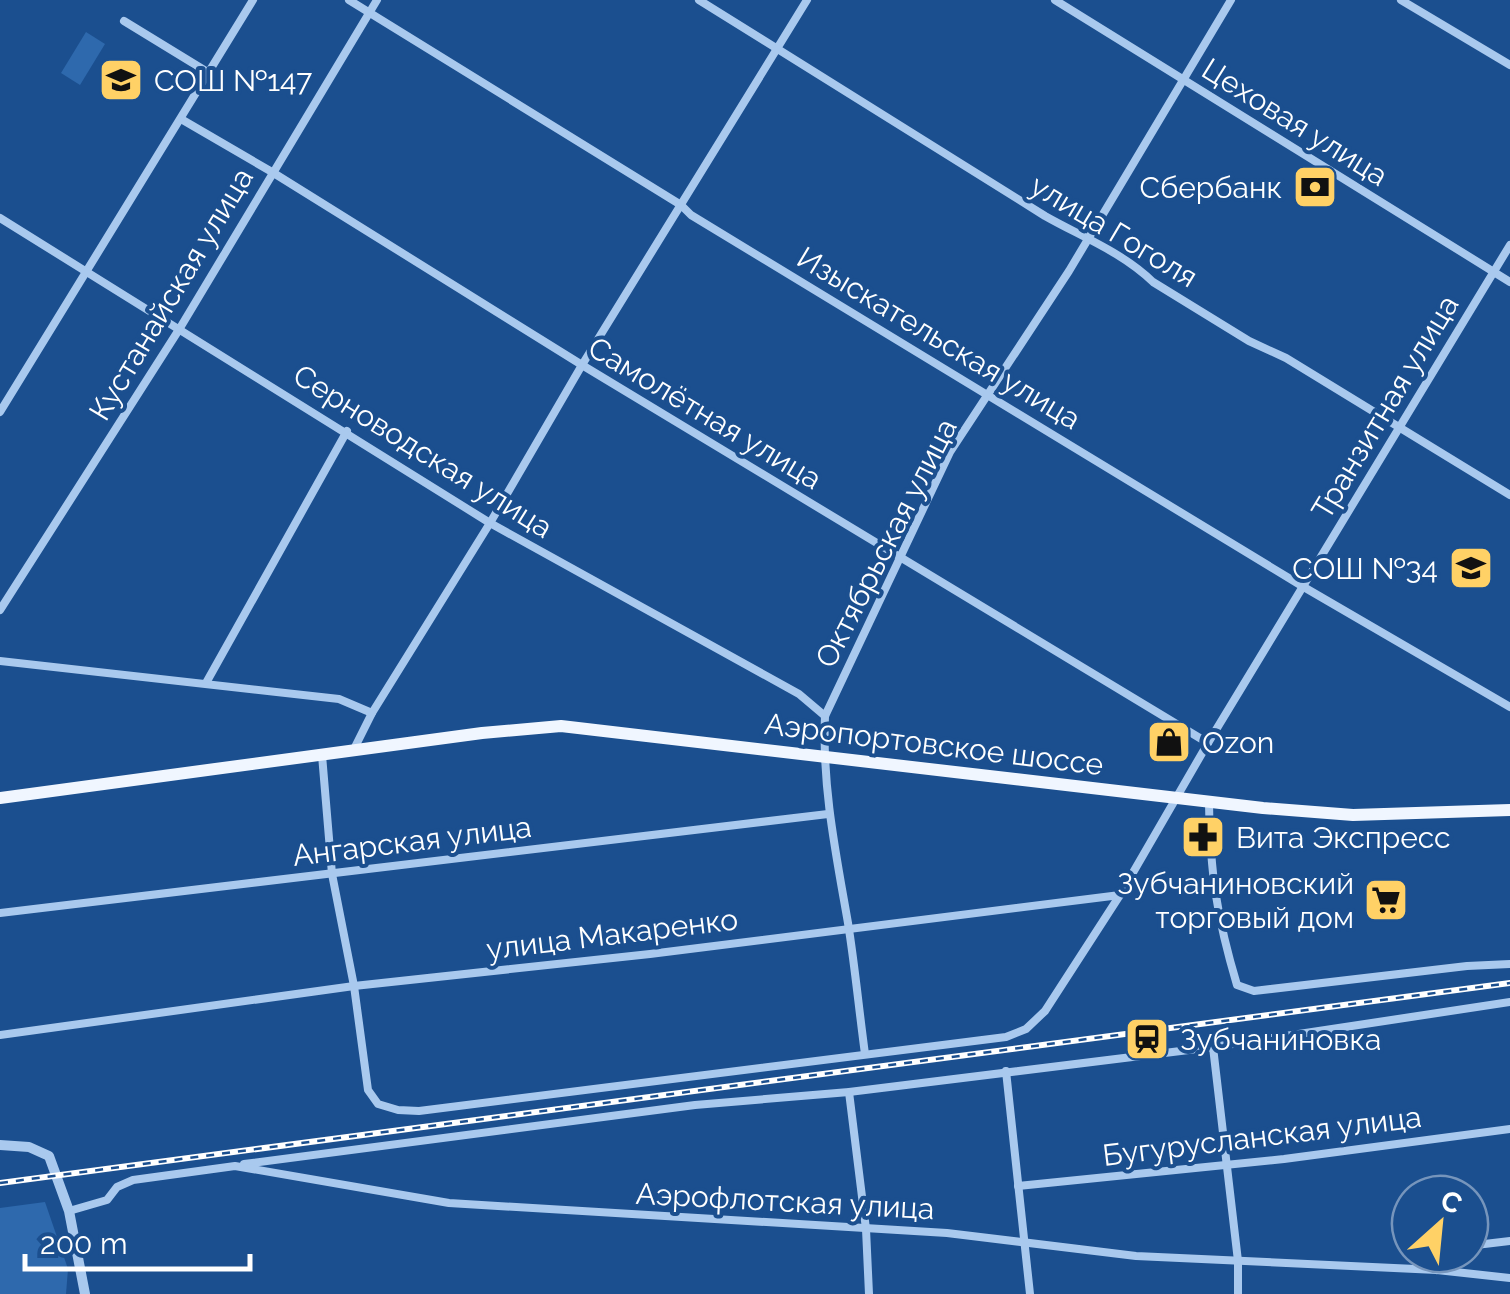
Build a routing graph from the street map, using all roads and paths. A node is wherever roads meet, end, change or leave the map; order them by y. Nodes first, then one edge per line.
1 (253, 0) edge
2 (349, 0) edge
3 (377, 0) edge
4 (699, 0) edge
5 (806, 0) edge
6 (1056, 0) edge
7 (1231, 0) edge
8 (1402, 0) edge
9 (370, 12) junction
10 (124, 21) dead end
11 (779, 48) junction
12 (1510, 64) edge
13 (209, 73) junction
14 (1182, 78) junction
15 (181, 119) junction
16 (272, 172) junction
17 (681, 205) junction
18 (0, 218) edge
19 (1085, 238) junction
20 (1510, 244) edge
21 (86, 270) junction
22 (1494, 272) junction
23 (1510, 282) edge
24 (180, 328) junction
25 (582, 365) junction
26 (990, 395) junction
27 (0, 412) edge
28 (1399, 425) junction
29 (347, 431) junction
30 (1510, 495) edge
31 (490, 523) junction
32 (900, 557) junction
33 (1302, 586) junction
34 (0, 610) edge
35 (0, 661) edge
36 (206, 683) junction
37 (1510, 707) edge
38 (372, 713) junction
39 (825, 716) junction
40 (1208, 743) junction
41 (353, 750) junction
42 (322, 755) junction
43 (823, 756) junction
44 (0, 798) edge
45 (1176, 800) junction
46 (1209, 802) junction
47 (1510, 810) edge
48 (828, 814) junction
49 (332, 874) junction
50 (1120, 896) junction
51 (0, 913) edge
52 (849, 928) junction
53 (1510, 964) edge
54 (354, 986) junction
55 (1510, 1002) edge
56 (0, 1035) edge
57 (1213, 1046) junction
58 (865, 1054) junction
59 (1006, 1071) junction
60 (849, 1092) junction
61 (1510, 1129) edge
62 (0, 1145) edge
63 (1224, 1165) junction
64 (235, 1166) junction
65 (1018, 1186) junction
66 (69, 1211) junction
67 (866, 1228) junction
68 (1026, 1242) junction
69 (1238, 1261) junction
70 (1390, 1268) edge
71 (1474, 1274) edge
72 (1510, 1278) edge
73 (85, 1294) edge
74 (869, 1294) edge
75 (1030, 1294) edge
76 (1238, 1294) edge

1 - 13 street
2 - 9 street, Изыскательская улица
3 - 9 street, Кустанайская улица
4 - 11 street, улица Гоголя
5 - 11 street
6 - 14 street, Цеховая улица
7 - 14 street, Октябрьская улица
8 - 12 street
9 - 16 street, Кустанайская улица
9 - 17 street, Изыскательская улица
10 - 13 street
11 - 17 street
11 - 19 street, улица Гоголя
13 - 15 street
14 - 19 street, Октябрьская улица
14 - 22 street, Цеховая улица
15 - 16 street, Самолётная улица
15 - 21 street
16 - 24 street, Кустанайская улица
16 - 25 street, Самолётная улица
17 - 25 street
17 - 26 street, Изыскательская улица
18 - 21 street, Серноводская улица
19 - 26 street, Октябрьская улица
19 - 28 street, улица Гоголя
20 - 22 street, Транзитная улица
21 - 24 street, Серноводская улица
21 - 27 street
22 - 23 street, Цеховая улица
22 - 28 street, Транзитная улица
24 - 29 street, Серноводская улица
24 - 34 street, Кустанайская улица
25 - 31 street
25 - 32 street, Самолётная улица
26 - 32 street, Октябрьская улица
26 - 33 street, Изыскательская улица
28 - 30 street, улица Гоголя
28 - 33 street, Транзитная улица
29 - 31 street, Серноводская улица
29 - 36 street
31 - 38 street
31 - 39 street, Серноводская улица
32 - 39 street, Октябрьская улица
32 - 40 street, Самолётная улица
33 - 37 street, Изыскательская улица
33 - 40 street, Транзитная улица
35 - 36 street
36 - 38 street
38 - 41 street
39 - 43 street, Октябрьская улица
40 - 45 street, Транзитная улица
41 - 42 main road, Аэропортовское шоссе
41 - 43 main road, Аэропортовское шоссе
42 - 44 main road, Аэропортовское шоссе
42 - 49 street
43 - 45 main road, Аэропортовское шоссе
43 - 48 street, Октябрьская улица
45 - 46 main road, Аэропортовское шоссе
45 - 50 street
46 - 47 main road, Аэропортовское шоссе
46 - 53 street
48 - 49 street, Ангарская улица
48 - 52 street, Октябрьская улица
49 - 51 street, Ангарская улица
49 - 54 street
50 - 52 street, улица Макаренко
50 - 58 street
52 - 54 street, улица Макаренко
52 - 58 street, Октябрьская улица
54 - 56 street, улица Макаренко
54 - 58 street
55 - 57 street
57 - 59 street
57 - 63 street
59 - 60 street
59 - 65 street
60 - 64 street
60 - 67 street
61 - 63 street, Бугурусланская улица
62 - 66 street
63 - 65 street, Бугурусланская улица
63 - 69 street
64 - 66 street, Аэрофлотская улица
64 - 67 street, Аэрофлотская улица
65 - 68 street
66 - 73 street
67 - 68 street, Аэрофлотская улица
67 - 74 street
68 - 69 street, Аэрофлотская улица
68 - 75 street
69 - 70 street, Аэрофлотская улица
69 - 76 street
71 - 72 street, Аэрофлотская улица

